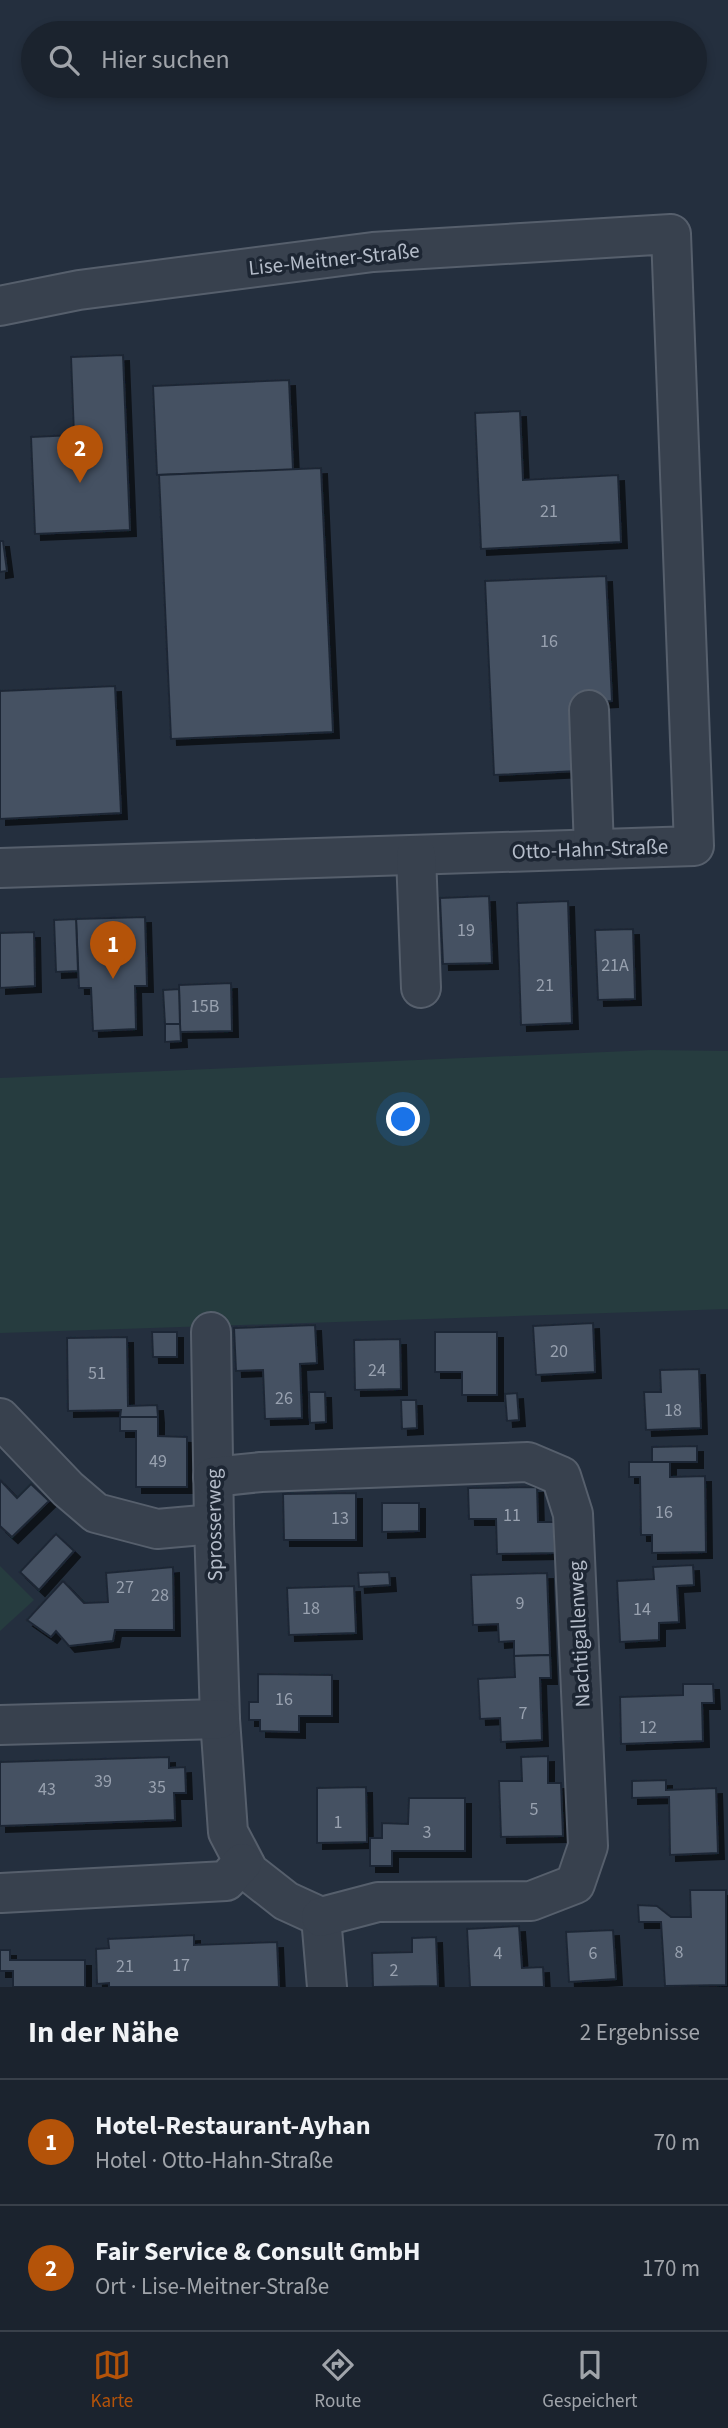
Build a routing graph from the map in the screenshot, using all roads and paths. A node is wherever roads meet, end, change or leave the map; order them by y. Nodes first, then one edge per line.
1 (671, 234) joint
2 (0, 306) edge
3 (589, 710) dead end
4 (594, 849) junction
5 (415, 855) junction
6 (0, 867) edge
7 (421, 988) dead end
8 (211, 1332) dead end
9 (0, 1418) edge
10 (213, 1477) junction
11 (214, 1524) junction
12 (220, 1719) junction
13 (0, 1725) edge
14 (242, 1863) junction
15 (1, 1893) edge
16 (321, 1917) junction
17 (327, 1987) edge

1 - 2 street, Lise-Meitner-Straße
1 - 4 street, Otto-Hahn-Straße
3 - 4 street
4 - 5 street, Otto-Hahn-Straße
5 - 6 street, Otto-Hahn-Straße
5 - 7 street
8 - 10 street, Sprosserweg
9 - 11 street
10 - 11 street, Sprosserweg
10 - 16 street, Nachtigallenweg
11 - 12 street, Sprosserweg
12 - 13 street
12 - 14 street, Sprosserweg
14 - 15 street
14 - 16 street, Sprosserweg
16 - 17 street

